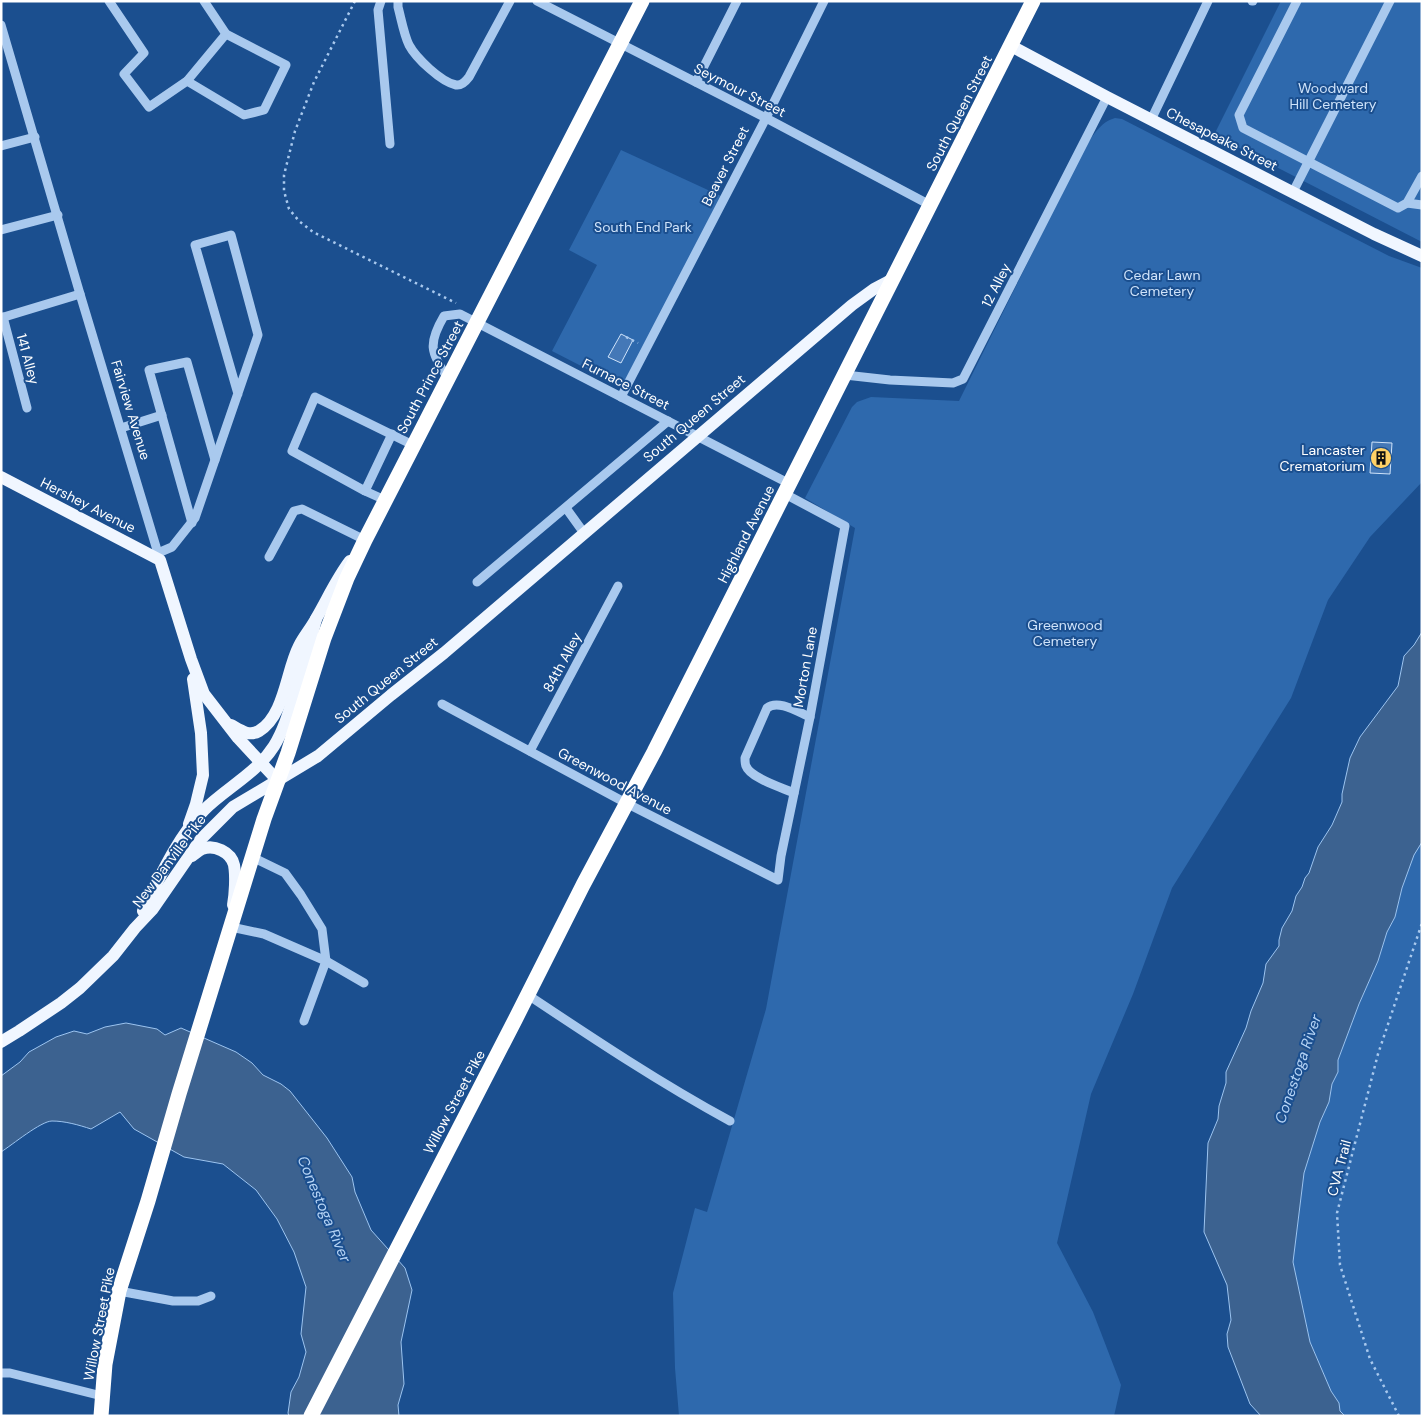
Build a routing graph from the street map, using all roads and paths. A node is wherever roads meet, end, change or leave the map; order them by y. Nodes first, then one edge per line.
1 (109, 1) edge
2 (204, 1) edge
3 (355, 1) edge
4 (381, 1) edge
5 (398, 1) edge
6 (510, 1) edge
7 (537, 1) edge
8 (642, 1) edge
9 (737, 1) edge
10 (824, 1) edge
11 (1033, 1) edge
12 (1208, 1) edge
13 (1297, 1) edge
14 (1390, 1) edge
15 (1, 25) edge
16 (226, 34) junction
17 (620, 44) junction
18 (4, 46) edge
19 (1011, 46) junction
20 (187, 82) junction
21 (696, 82) junction
22 (1107, 97) junction
23 (766, 118) junction
24 (1151, 120) junction
25 (35, 137) junction
26 (390, 144) dead end
27 (1, 146) edge
28 (1309, 162) junction
29 (1422, 176) edge
30 (1293, 192) junction
31 (1407, 203) junction
32 (930, 205) junction
33 (1422, 205) edge
34 (58, 215) junction
35 (1, 230) edge
36 (1422, 256) edge
37 (893, 279) junction
38 (80, 294) junction
39 (458, 304) dead end
40 (2, 318) edge
41 (477, 322) junction
42 (626, 337) dead end
43 (640, 344) dead end
44 (845, 375) junction
45 (448, 378) junction
46 (238, 394) junction
47 (621, 397) junction
48 (27, 408) dead end
49 (162, 415) junction
50 (668, 421) junction
51 (121, 428) junction
52 (392, 434) junction
53 (698, 436) junction
54 (413, 445) junction
55 (215, 460) junction
56 (1, 477) edge
57 (787, 489) junction
58 (364, 491) junction
59 (385, 500) junction
60 (566, 508) junction
61 (192, 523) junction
62 (584, 533) junction
63 (365, 540) junction
64 (159, 556) junction
65 (269, 557) dead end
66 (477, 582) dead end
67 (618, 586) dead end
68 (316, 619) junction
69 (191, 659) junction
70 (442, 704) dead end
71 (810, 717) junction
72 (223, 719) junction
73 (530, 752) junction
74 (260, 763) junction
75 (278, 781) junction
76 (794, 793) junction
77 (626, 803) junction
78 (187, 832) junction
79 (252, 857) junction
80 (184, 863) junction
81 (778, 880) joint
82 (1422, 923) edge
83 (231, 927) junction
84 (135, 928) junction
85 (326, 961) junction
86 (364, 983) dead end
87 (528, 995) junction
88 (304, 1021) dead end
89 (1, 1042) edge
90 (730, 1121) dead end
91 (119, 1291) junction
92 (211, 1296) dead end
93 (1, 1373) edge
94 (102, 1396) junction
95 (101, 1416) edge
96 (311, 1416) edge
97 (1399, 1416) edge

1 - 20 street
2 - 16 street
3 - 39 path
4 - 26 street
5 - 6 street
7 - 17 street, Seymour Street
8 - 17 highway, South Prince Street
9 - 21 street
10 - 23 street, Beaver Street
11 - 19 highway, South Queen Street
12 - 24 street
13 - 28 street
14 - 28 street
15 - 18 street, Fairview Avenue
16 - 20 street
16 - 20 street
17 - 21 street, Seymour Street
17 - 41 highway, South Prince Street
18 - 25 street, Fairview Avenue
19 - 22 main road, Chesapeake Street
19 - 32 highway, South Queen Street
21 - 23 street, Seymour Street
22 - 24 main road, Chesapeake Street
22 - 44 street, 12 Alley
23 - 32 street, Seymour Street
23 - 47 street, Beaver Street
24 - 30 main road, Chesapeake Street
25 - 27 street
25 - 34 street, Fairview Avenue
28 - 30 street
28 - 31 street
29 - 31 street
30 - 36 main road, Chesapeake Street
31 - 33 street
32 - 37 highway, South Queen Street
34 - 35 street
34 - 38 street, Fairview Avenue
37 - 44 highway, Highland Avenue
37 - 53 main road, South Queen Street
38 - 40 street
38 - 51 street, Fairview Avenue
40 - 48 street, 141 Alley
41 - 45 highway, South Prince Street
41 - 45 street, Furnace Street
41 - 47 street, Furnace Street
42 - 43 path
44 - 57 highway, Highland Avenue
45 - 54 highway, South Prince Street
46 - 46 street
46 - 55 street
47 - 50 street, Furnace Street
49 - 51 street
49 - 55 street
49 - 61 street
50 - 53 street, Furnace Street
50 - 60 street
51 - 64 street, Fairview Avenue
52 - 54 street
52 - 58 street
52 - 58 street
53 - 57 street, Furnace Street
53 - 62 main road, South Queen Street
54 - 59 highway, South Prince Street
55 - 61 street
56 - 64 main road, Hershey Avenue
57 - 71 street, Morton Lane
57 - 77 highway, Highland Avenue
58 - 59 street
59 - 63 highway, South Prince Street
60 - 62 street
60 - 66 street
61 - 64 street
62 - 75 main road, South Queen Street
63 - 65 street
63 - 68 main road
63 - 75 highway, South Prince Street
64 - 69 main road, Fairview Avenue
67 - 73 street, 84th Alley
68 - 72 main road
68 - 74 main road, New Danville Pike
69 - 72 main road, Fairview Avenue
69 - 78 main road
70 - 73 street, Greenwood Avenue
71 - 76 street, Morton Lane
71 - 76 street
72 - 74 main road, Fairview Avenue
73 - 77 street, Greenwood Avenue
74 - 75 main road, Fairview Avenue
74 - 78 main road, New Danville Pike
75 - 79 highway, Willow Street Pike
75 - 80 main road, New Danville Pike
76 - 81 street, Morton Lane
77 - 81 street, Greenwood Avenue
77 - 87 highway, Willow Street Pike
78 - 84 main road, New Danville Pike
79 - 83 highway, Willow Street Pike
79 - 85 street
80 - 83 main road
80 - 84 main road, New Danville Pike
82 - 97 path, CVA Trail
83 - 85 street
83 - 91 highway, Willow Street Pike
84 - 89 main road, New Danville Pike
85 - 86 street
85 - 88 street
87 - 90 street
87 - 96 highway, Willow Street Pike
91 - 92 street
91 - 94 highway, Willow Street Pike
93 - 94 street
94 - 95 highway, Willow Street Pike

